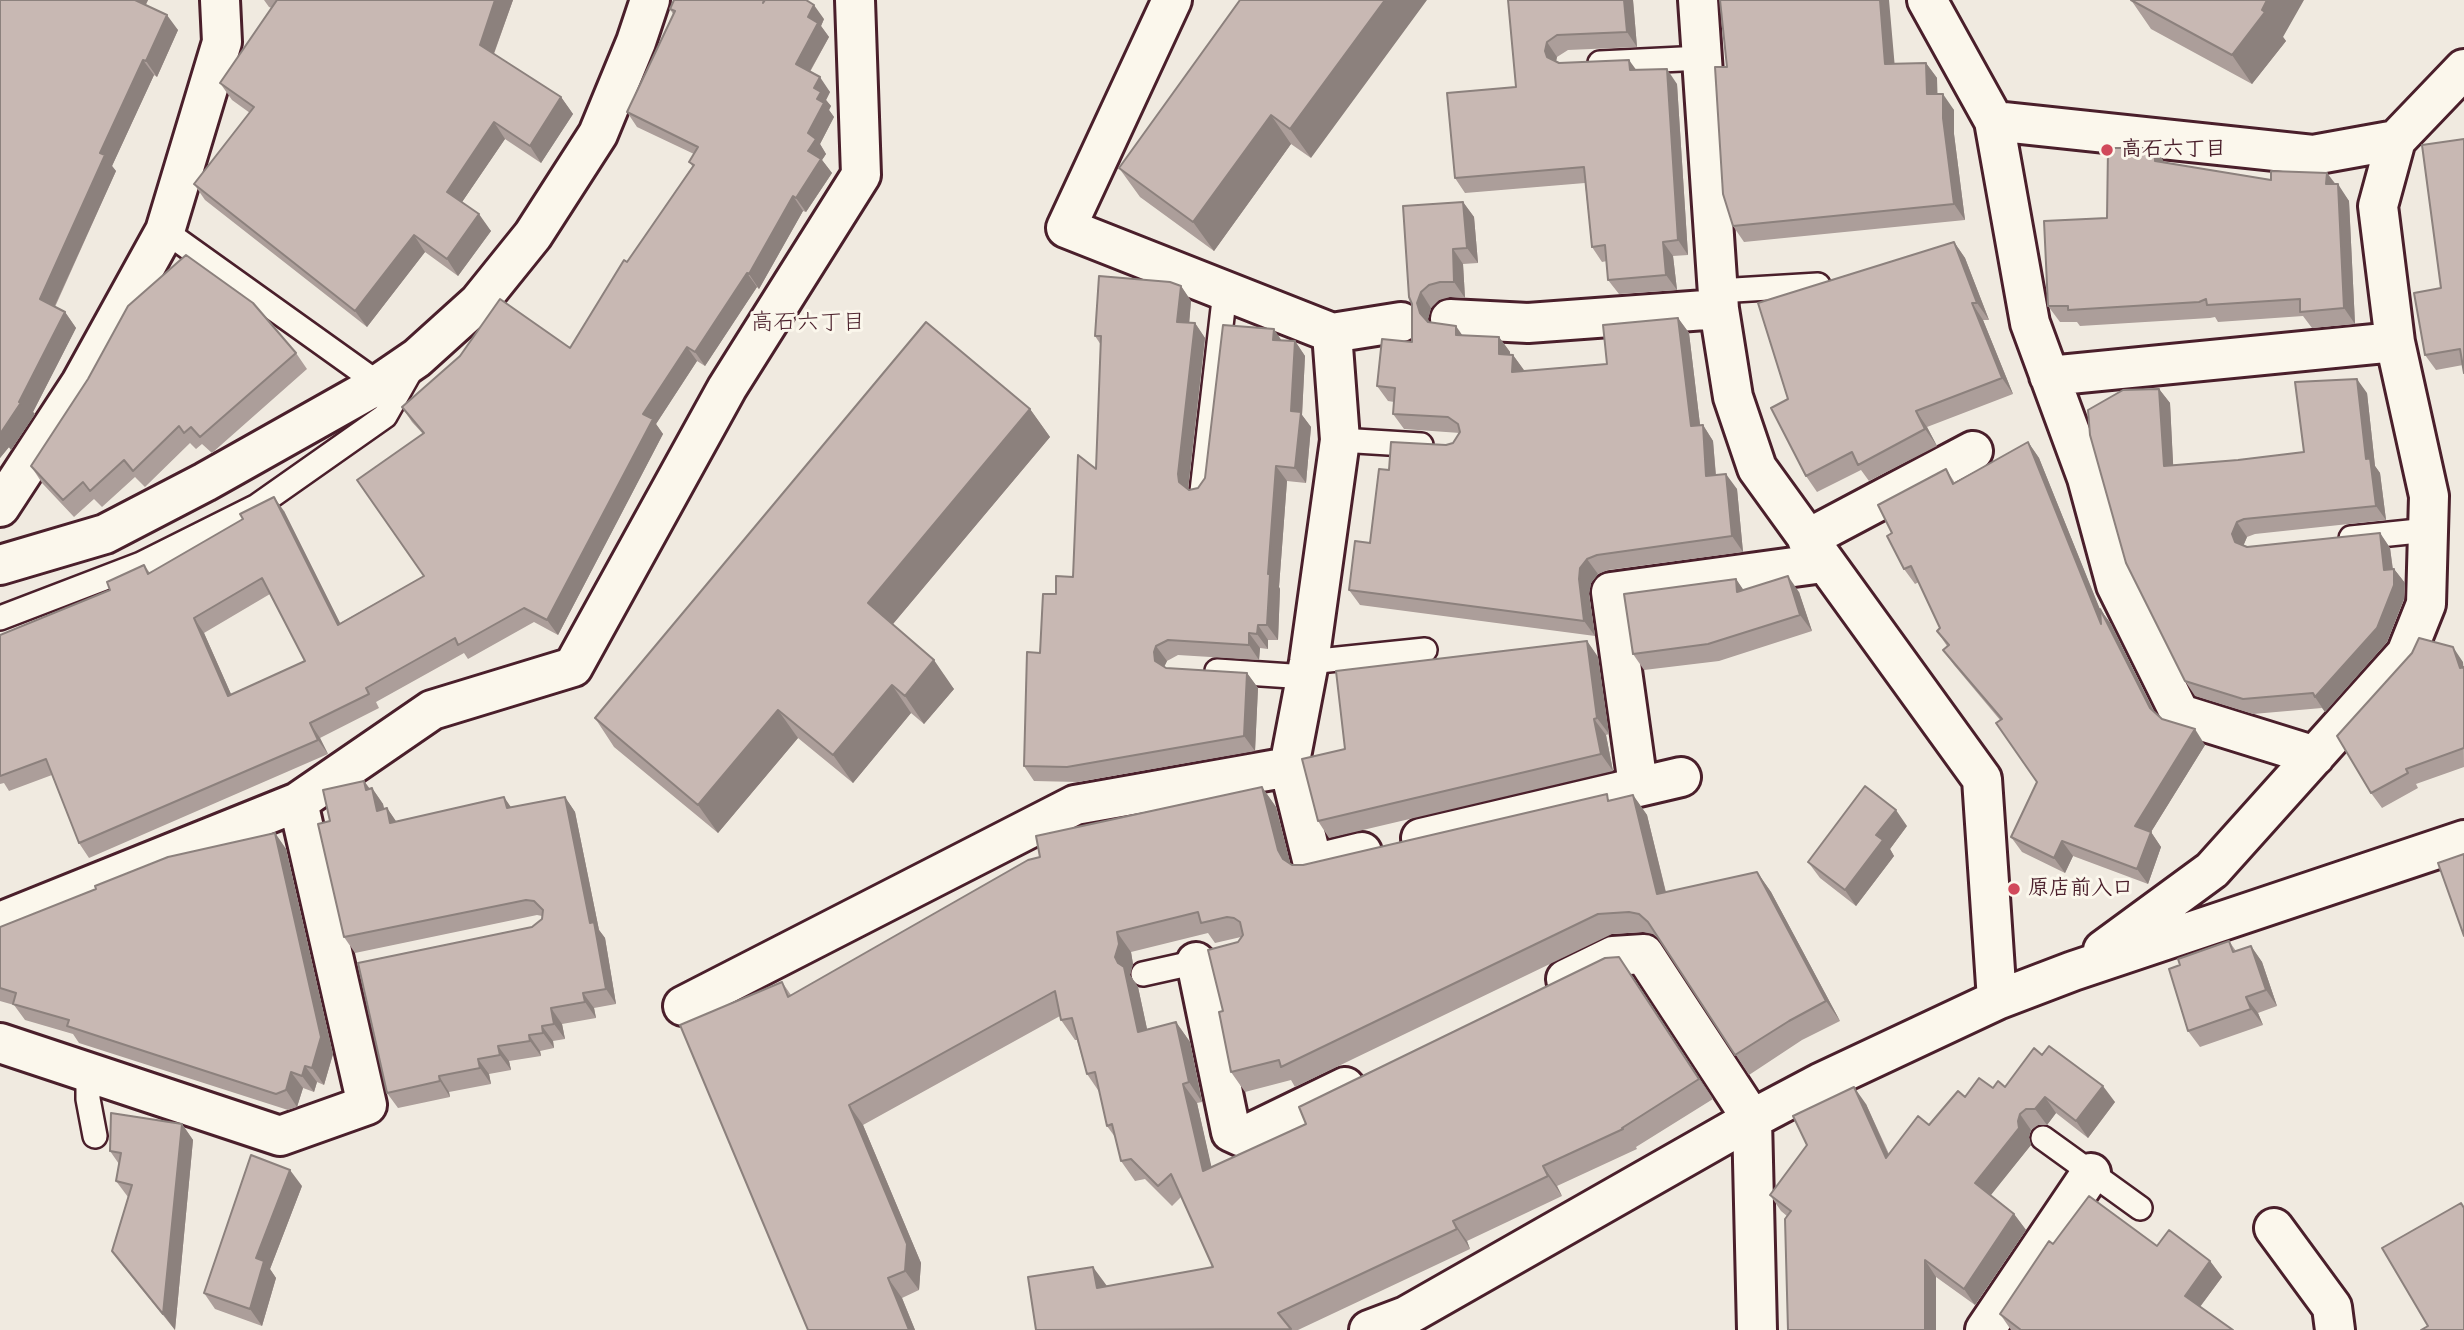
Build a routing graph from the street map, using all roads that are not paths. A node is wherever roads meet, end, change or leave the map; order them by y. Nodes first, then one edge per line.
1 (220, 0) edge
2 (650, 0) edge
3 (855, 0) edge
4 (1172, 0) edge
5 (1698, 0) edge
6 (1927, 0) edge
7 (1702, 58) junction
8 (1583, 64) edge
9 (2464, 69) edge
10 (1994, 121) junction
11 (2396, 140) junction
12 (165, 232) junction
13 (1818, 285) edge
14 (1225, 291) junction
15 (1718, 300) junction
16 (1450, 319) dead end
17 (1401, 322) dead end
18 (1332, 333) junction
19 (2395, 342) junction
20 (417, 358) junction
21 (2049, 376) junction
22 (379, 384) junction
23 (1340, 440) junction
24 (1444, 446) edge
25 (1973, 451) dead end
26 (1202, 491) edge
27 (0, 507) edge
28 (2428, 530) junction
29 (2335, 540) edge
30 (1815, 551) junction
31 (0, 565) edge
32 (0, 618) edge
33 (1425, 650) dead end
34 (1307, 669) junction
35 (1191, 670) edge
36 (2315, 756) junction
37 (1289, 768) junction
38 (1681, 777) dead end
39 (1638, 785) junction
40 (298, 802) junction
41 (2464, 840) edge
42 (0, 922) edge
43 (1213, 958) joint
44 (2073, 971) junction
45 (1143, 974) dead end
46 (1539, 992) edge
47 (1997, 1000) junction
48 (683, 1006) dead end
49 (0, 1043) edge
50 (1378, 1070) edge
51 (88, 1072) junction
52 (1752, 1119) junction
53 (96, 1136) dead end
54 (2043, 1138) dead end
55 (2091, 1173) junction
56 (2140, 1208) dead end
57 (2274, 1228) dead end
58 (1402, 1323) edge
59 (1369, 1330) edge
60 (1757, 1330) edge
61 (1985, 1330) edge
62 (2335, 1330) edge

1 - 12 street
2 - 20 street
3 - 40 street
4 - 14 street
5 - 7 street
6 - 10 street
7 - 8 lane
7 - 15 street
9 - 11 street
10 - 11 street
10 - 21 street
11 - 19 street
12 - 22 lane
12 - 27 street
13 - 15 lane
14 - 18 street
14 - 26 lane
15 - 16 street
15 - 30 street
17 - 18 street
18 - 23 street
19 - 21 street
19 - 28 street
20 - 22 street
20 - 32 lane
21 - 36 street
22 - 31 street
23 - 24 lane
23 - 34 street
25 - 30 street
28 - 29 lane
28 - 36 street
30 - 39 street
30 - 47 street
33 - 34 lane
34 - 35 lane
34 - 37 street
36 - 44 street
37 - 39 street
37 - 48 street
38 - 39 street
40 - 42 street
40 - 51 street
41 - 44 street
43 - 45 lane
43 - 50 street
44 - 47 street
46 - 52 street
47 - 52 street
49 - 51 street
51 - 53 lane
52 - 58 street
52 - 60 street
54 - 55 lane
55 - 56 lane
55 - 61 street
57 - 62 street
58 - 59 street

